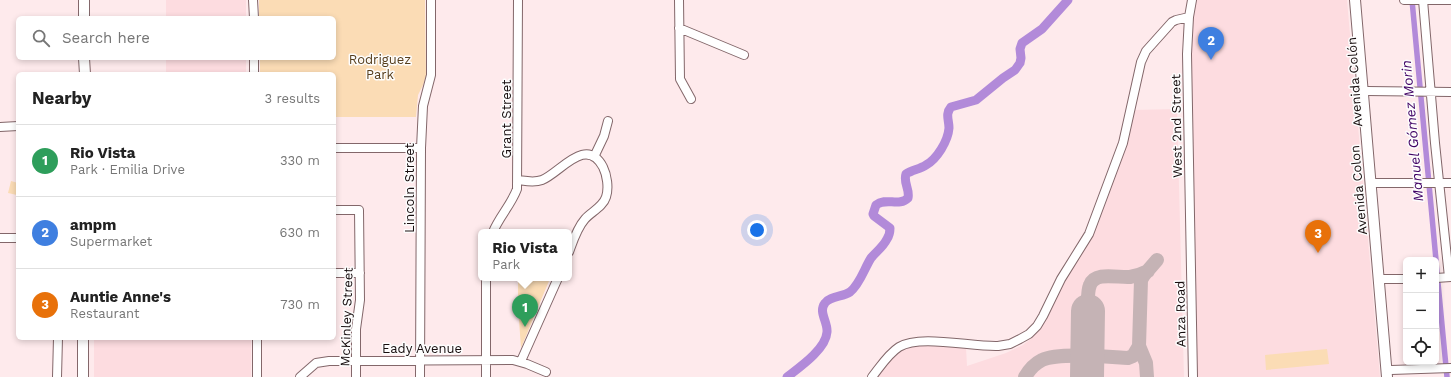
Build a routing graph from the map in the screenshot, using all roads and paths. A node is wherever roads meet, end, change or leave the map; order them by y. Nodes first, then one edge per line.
1 (84, 0) edge
2 (254, 0) edge
3 (431, 0) edge
4 (518, 0) edge
5 (680, 0) edge
6 (1192, 0) edge
7 (1354, 0) edge
8 (1361, 0) edge
9 (1404, 0) edge
10 (1423, 0) edge
11 (1451, 0) edge
12 (84, 16) edge
13 (254, 16) edge
14 (1189, 18) junction
15 (679, 28) junction
16 (744, 55) dead end
17 (84, 60) edge
18 (254, 60) edge
19 (85, 72) edge
20 (254, 72) edge
21 (1367, 91) junction
22 (1430, 92) junction
23 (1451, 92) edge
24 (691, 99) dead end
25 (608, 120) dead end
26 (16, 126) edge
27 (0, 128) edge
28 (336, 148) edge
29 (421, 148) junction
30 (594, 157) junction
31 (518, 180) junction
32 (1375, 183) junction
33 (1439, 183) junction
34 (1451, 183) edge
35 (336, 210) edge
36 (494, 229) edge
37 (0, 238) edge
38 (16, 238) edge
39 (572, 246) edge
40 (1190, 251) joint
41 (360, 272) junction
42 (336, 273) edge
43 (1450, 277) edge
44 (1403, 278) edge
45 (1439, 278) edge
46 (1382, 279) junction
47 (486, 281) edge
48 (557, 281) edge
49 (58, 340) edge
50 (83, 340) edge
51 (257, 340) edge
52 (356, 360) junction
53 (420, 360) junction
54 (486, 360) junction
55 (520, 361) junction
56 (1451, 368) edge
57 (546, 372) dead end
58 (1390, 375) edge
59 (57, 377) edge
60 (83, 377) edge
61 (257, 377) edge
62 (300, 377) edge
63 (356, 377) edge
64 (420, 377) edge
65 (486, 377) edge
66 (872, 377) edge
67 (1193, 377) edge

1 - 12 main road
2 - 13 street
3 - 29 street, Lincoln Street
4 - 31 street, Grant Street
5 - 15 street
6 - 14 street, West 2nd Street
7 - 58 main road, Avenida Colon
8 - 21 main road, Avenida Colón
9 - 10 street
10 - 11 street
10 - 22 street
14 - 40 street, West 2nd Street
14 - 66 street
15 - 16 street
15 - 24 street
17 - 19 main road
18 - 20 street
21 - 22 street
21 - 32 main road, Avenida Colón
22 - 23 street
22 - 33 street
25 - 30 street
26 - 27 street
28 - 29 street
29 - 53 street, Lincoln Street
30 - 31 street
30 - 39 street
31 - 36 street, Grant Street
32 - 33 street
32 - 46 main road, Avenida Colón
33 - 34 street
33 - 43 street
35 - 41 street, McKinley Street
37 - 38 street
40 - 67 street, Anza Road
41 - 42 street
41 - 52 street, McKinley Street
43 - 45 street
44 - 46 street
46 - 58 main road, Avenida Colón
47 - 54 street
48 - 55 street
49 - 59 street
50 - 60 main road
51 - 61 street
52 - 53 street, Eady Avenue
52 - 62 street, Eady Avenue
52 - 63 street, McKinley Street
53 - 54 street, Eady Avenue
53 - 64 street, Lincoln Street
54 - 55 street, Eady Avenue
54 - 65 street
55 - 57 street, Eady Avenue
56 - 58 street

